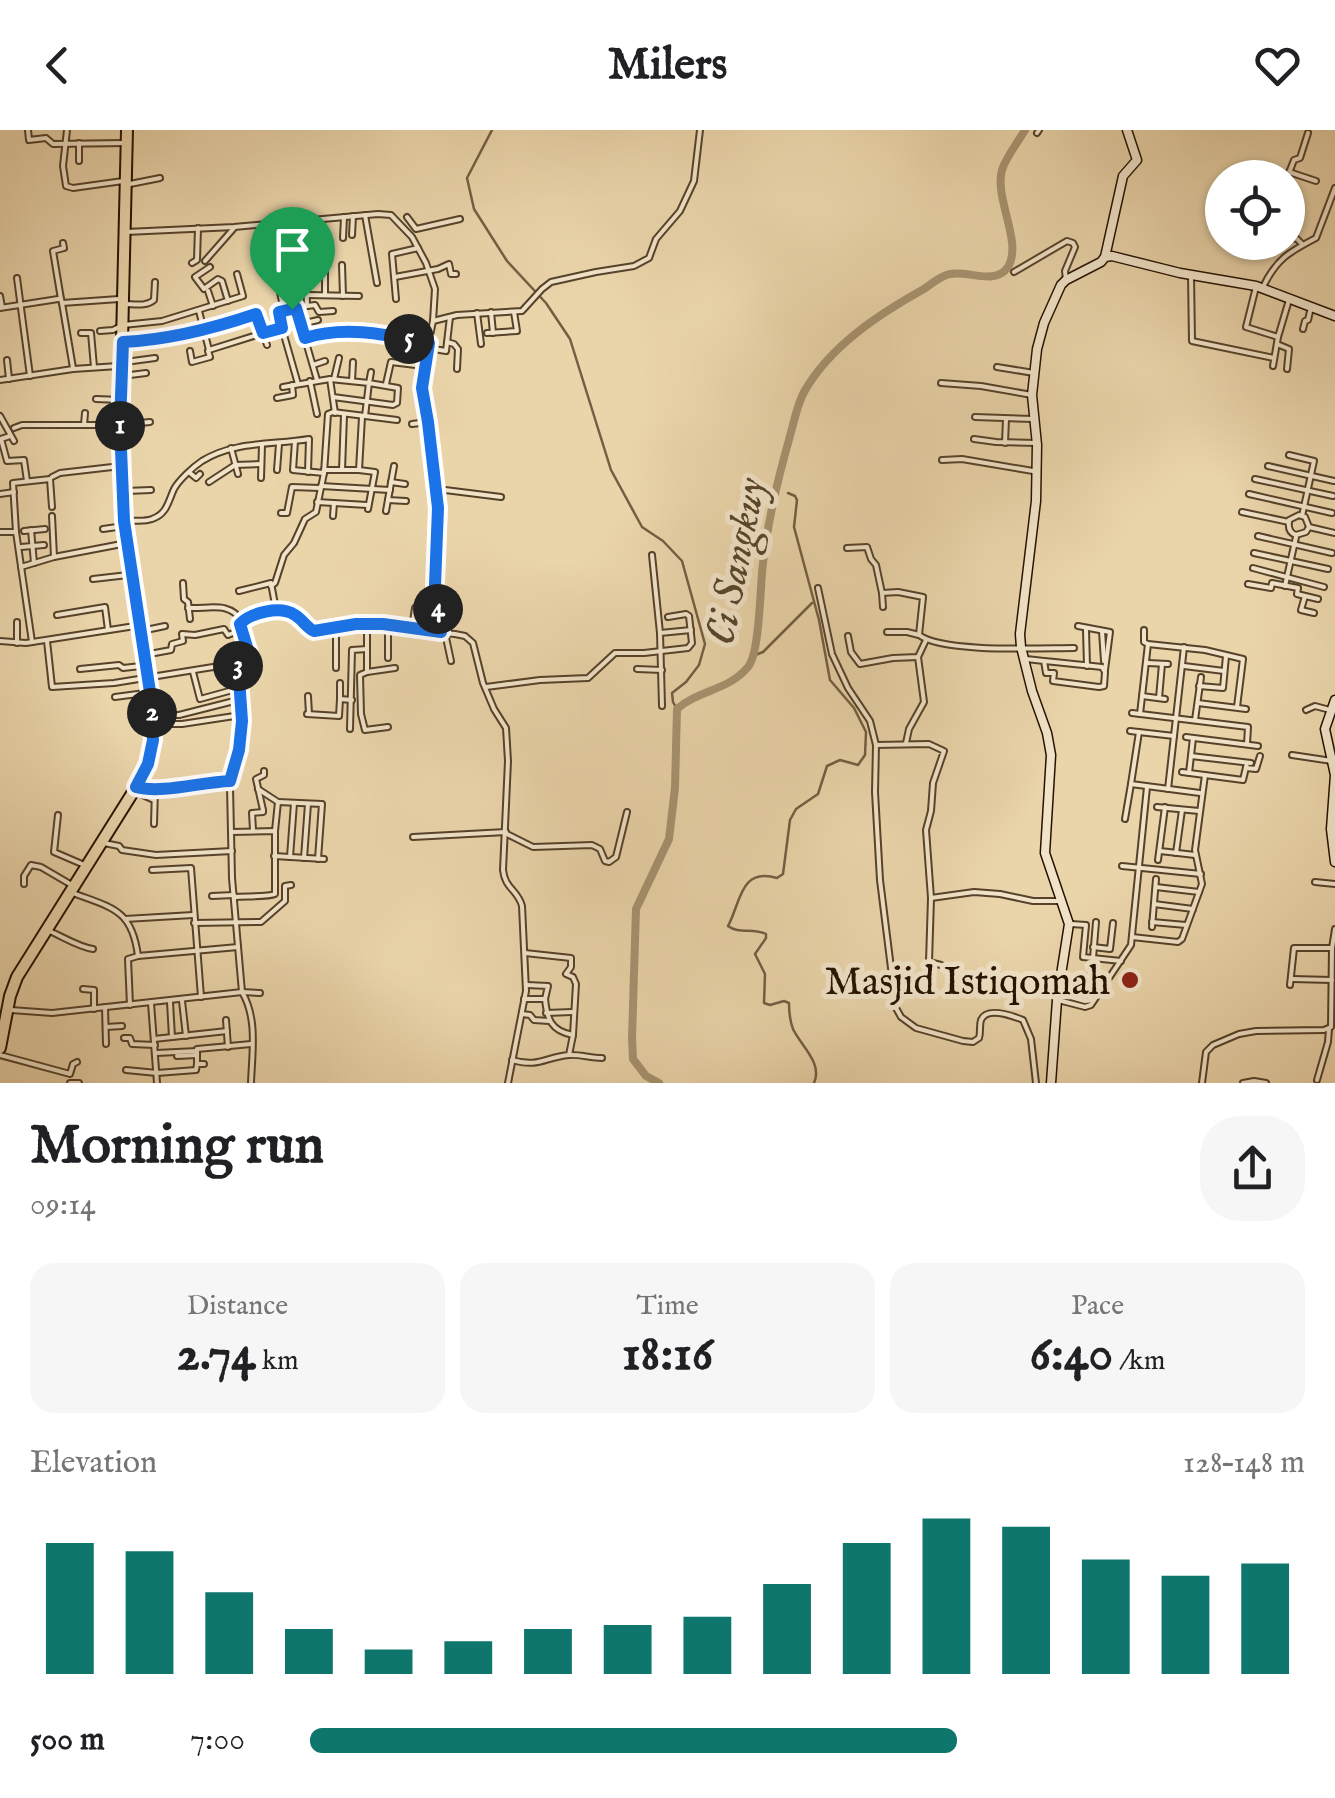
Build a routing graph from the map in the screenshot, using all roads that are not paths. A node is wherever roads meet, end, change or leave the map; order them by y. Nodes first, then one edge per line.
1 (28, 130) edge
2 (67, 130) edge
3 (127, 130) edge
4 (700, 130) edge
5 (1127, 130) edge
6 (1308, 132) dead end
7 (66, 143) junction
8 (127, 143) junction
9 (78, 144) junction
10 (79, 160) dead end
11 (1294, 160) edge
12 (160, 178) dead end
13 (1305, 179) edge
14 (1316, 181) dead end
15 (126, 183) junction
16 (1335, 188) edge
17 (1332, 203) edge
18 (365, 215) junction
19 (353, 216) junction
20 (344, 217) junction
21 (407, 218) dead end
22 (460, 218) dead end
23 (271, 224) junction
24 (234, 227) junction
25 (198, 228) junction
26 (125, 232) junction
27 (352, 235) dead end
28 (343, 238) dead end
29 (64, 243) dead end
30 (305, 243) dead end
31 (1305, 243) edge
32 (418, 248) junction
33 (1105, 257) junction
34 (1280, 260) edge
35 (204, 261) dead end
36 (192, 263) dead end
37 (325, 264) dead end
38 (210, 266) dead end
39 (342, 266) dead end
40 (428, 271) junction
41 (1014, 272) dead end
42 (237, 274) dead end
43 (456, 274) dead end
44 (1191, 274) junction
45 (395, 277) junction
46 (17, 278) dead end
47 (1066, 280) junction
48 (155, 282) dead end
49 (278, 283) dead end
50 (377, 283) dead end
51 (1259, 288) junction
52 (208, 291) dead end
53 (307, 295) junction
54 (0, 296) edge
55 (243, 296) junction
56 (325, 296) junction
57 (342, 296) junction
58 (359, 296) dead end
59 (396, 299) dead end
60 (1289, 300) junction
61 (61, 301) junction
62 (228, 301) junction
63 (124, 302) junction
64 (20, 304) junction
65 (246, 305) dead end
66 (212, 306) junction
67 (307, 306) junction
68 (1, 307) edge
69 (1311, 308) junction
70 (294, 309) junction
71 (199, 310) junction
72 (284, 311) junction
73 (334, 311) dead end
74 (491, 312) junction
75 (514, 312) junction
76 (477, 313) junction
77 (1335, 316) edge
78 (450, 317) junction
79 (318, 320) dead end
80 (433, 321) junction
81 (301, 324) junction
82 (123, 325) junction
83 (282, 328) junction
84 (1303, 328) dead end
85 (100, 331) dead end
86 (204, 331) junction
87 (81, 333) dead end
88 (263, 333) junction
89 (1278, 337) junction
90 (305, 338) junction
91 (244, 339) junction
92 (123, 342) junction
93 (447, 342) junction
94 (481, 344) dead end
95 (1277, 344) junction
96 (226, 345) junction
97 (267, 345) dead end
98 (428, 345) junction
99 (208, 350) junction
100 (248, 350) dead end
101 (190, 351) dead end
102 (228, 353) dead end
103 (155, 358) dead end
104 (339, 358) dead end
105 (1274, 358) junction
106 (6, 360) dead end
107 (326, 361) dead end
108 (353, 362) dead end
109 (313, 365) junction
110 (424, 366) junction
111 (1273, 366) dead end
112 (94, 367) junction
113 (122, 368) junction
114 (997, 368) dead end
115 (73, 369) junction
116 (457, 369) dead end
117 (1287, 369) dead end
118 (371, 372) dead end
119 (146, 373) dead end
120 (1034, 374) junction
121 (30, 376) junction
122 (332, 379) junction
123 (0, 380) edge
124 (8, 380) junction
125 (317, 380) junction
126 (310, 381) junction
127 (352, 381) junction
128 (369, 382) junction
129 (941, 383) dead end
130 (295, 385) junction
131 (385, 385) junction
132 (283, 387) dead end
133 (1032, 395) junction
134 (333, 397) junction
135 (277, 398) dead end
136 (96, 399) dead end
137 (120, 400) junction
138 (366, 402) junction
139 (85, 413) dead end
140 (336, 413) junction
141 (317, 414) dead end
142 (344, 415) junction
143 (0, 416) edge
144 (70, 416) dead end
145 (364, 417) junction
146 (975, 417) dead end
147 (1034, 418) junction
148 (1006, 419) junction
149 (397, 420) dead end
150 (150, 422) dead end
151 (428, 422) junction
152 (412, 424) dead end
153 (70, 425) junction
154 (120, 425) junction
155 (84, 426) junction
156 (14, 428) dead end
157 (974, 439) dead end
158 (295, 441) junction
159 (1005, 443) junction
160 (1037, 443) junction
161 (279, 444) junction
162 (262, 445) junction
163 (231, 448) junction
164 (1289, 455) dead end
165 (942, 460) dead end
166 (261, 464) junction
167 (235, 465) junction
168 (121, 466) junction
169 (394, 466) dead end
170 (1268, 466) dead end
171 (277, 470) dead end
172 (342, 470) junction
173 (360, 470) junction
174 (324, 471) junction
175 (190, 472) junction
176 (308, 472) junction
177 (1038, 472) junction
178 (200, 474) dead end
179 (238, 474) dead end
180 (1310, 475) junction
181 (50, 478) junction
182 (261, 478) dead end
183 (1255, 479) dead end
184 (28, 481) junction
185 (1334, 481) edge
186 (210, 482) dead end
187 (391, 482) junction
188 (404, 484) dead end
189 (320, 487) junction
190 (372, 488) junction
191 (436, 489) junction
192 (152, 490) dead end
193 (390, 490) junction
194 (122, 491) junction
195 (1307, 491) junction
196 (14, 492) junction
197 (0, 494) edge
198 (1249, 494) dead end
199 (1333, 496) edge
200 (502, 497) dead end
201 (388, 500) junction
202 (406, 501) dead end
203 (317, 502) junction
204 (334, 503) junction
205 (351, 504) junction
206 (1304, 506) junction
207 (52, 507) dead end
208 (386, 511) dead end
209 (1242, 512) dead end
210 (282, 513) dead end
211 (1332, 513) dead end
212 (350, 514) dead end
213 (52, 516) dead end
214 (333, 516) dead end
215 (1302, 516) junction
216 (1289, 522) junction
217 (124, 523) junction
218 (1309, 527) junction
219 (45, 529) dead end
220 (103, 529) dead end
221 (0, 532) edge
222 (16, 532) junction
223 (1335, 534) edge
224 (1296, 535) junction
225 (1258, 536) dead end
226 (127, 543) junction
227 (1294, 544) junction
228 (44, 545) dead end
229 (32, 546) junction
230 (21, 548) dead end
231 (848, 548) dead end
232 (1332, 552) dead end
233 (1254, 553) dead end
234 (652, 555) dead end
235 (54, 557) junction
236 (1291, 561) junction
237 (34, 564) junction
238 (21, 567) junction
239 (1252, 568) dead end
240 (1328, 570) dead end
241 (133, 574) junction
242 (1287, 578) junction
243 (93, 579) dead end
244 (184, 583) dead end
245 (271, 584) junction
246 (1248, 584) dead end
247 (1286, 586) junction
248 (1324, 587) dead end
249 (818, 588) dead end
250 (239, 591) dead end
251 (882, 593) junction
252 (1304, 596) junction
253 (1318, 598) dead end
254 (188, 608) junction
255 (415, 608) dead end
256 (884, 608) dead end
257 (276, 611) junction
258 (1314, 613) dead end
259 (57, 615) dead end
260 (668, 616) dead end
261 (190, 619) dead end
262 (242, 621) junction
263 (17, 622) dead end
264 (368, 624) junction
265 (388, 624) junction
266 (165, 626) dead end
267 (1078, 626) dead end
268 (336, 627) junction
269 (140, 628) junction
270 (412, 628) junction
271 (1086, 628) junction
272 (108, 630) junction
273 (241, 630) junction
274 (691, 630) junction
275 (1144, 630) dead end
276 (443, 632) junction
277 (887, 632) dead end
278 (660, 633) junction
279 (919, 635) junction
280 (848, 636) dead end
281 (46, 640) junction
282 (926, 640) junction
283 (0, 641) edge
284 (32, 642) junction
285 (17, 643) junction
286 (1148, 644) junction
287 (1184, 647) junction
288 (1020, 648) junction
289 (1074, 648) dead end
290 (367, 649) junction
291 (662, 651) junction
292 (1226, 656) junction
293 (918, 657) junction
294 (388, 658) dead end
295 (1024, 659) junction
296 (451, 661) dead end
297 (1044, 661) junction
298 (1146, 662) junction
299 (238, 664) junction
300 (146, 666) junction
301 (1087, 666) junction
302 (1182, 666) junction
303 (123, 668) junction
304 (336, 668) dead end
305 (395, 668) dead end
306 (80, 669) dead end
307 (637, 669) dead end
308 (1104, 669) junction
309 (192, 670) junction
310 (662, 670) junction
311 (1224, 671) junction
312 (367, 672) junction
313 (1200, 677) dead end
314 (124, 681) junction
315 (340, 683) dead end
316 (1200, 686) junction
317 (486, 687) junction
318 (240, 688) junction
319 (150, 692) junction
320 (308, 696) dead end
321 (1142, 696) junction
322 (114, 697) dead end
323 (242, 699) junction
324 (340, 699) junction
325 (352, 700) junction
326 (1335, 700) edge
327 (1198, 702) junction
328 (662, 706) dead end
329 (1238, 708) junction
330 (1246, 709) dead end
331 (1306, 710) dead end
332 (1330, 710) junction
333 (1132, 713) dead end
334 (243, 714) junction
335 (1140, 714) junction
336 (1176, 718) junction
337 (153, 720) junction
338 (1196, 720) junction
339 (388, 727) dead end
340 (350, 728) dead end
341 (1130, 731) dead end
342 (1138, 732) junction
343 (1174, 736) junction
344 (906, 743) junction
345 (1247, 744) junction
346 (876, 745) junction
347 (1258, 746) dead end
348 (1292, 754) dead end
349 (1191, 756) junction
350 (1260, 756) dead end
351 (1332, 760) junction
352 (1248, 764) junction
353 (264, 771) dead end
354 (1182, 772) dead end
355 (1189, 773) junction
356 (1204, 776) junction
357 (230, 781) junction
358 (1130, 784) junction
359 (1148, 787) junction
360 (258, 788) junction
361 (135, 789) junction
362 (155, 790) junction
363 (1168, 790) junction
364 (1202, 793) junction
365 (154, 800) junction
366 (278, 802) junction
367 (294, 803) junction
368 (308, 804) junction
369 (1157, 807) dead end
370 (1165, 808) junction
371 (1182, 810) junction
372 (1199, 811) junction
373 (263, 812) junction
374 (277, 812) junction
375 (627, 812) dead end
376 (58, 815) dead end
377 (1125, 819) dead end
378 (154, 824) dead end
379 (275, 831) junction
380 (231, 832) junction
381 (252, 832) junction
382 (508, 834) junction
383 (413, 837) dead end
384 (102, 842) junction
385 (232, 851) junction
386 (1160, 851) junction
387 (191, 853) junction
388 (1176, 853) junction
389 (274, 856) junction
390 (1196, 856) junction
391 (290, 857) junction
392 (304, 858) junction
393 (1158, 860) dead end
394 (1335, 863) edge
395 (86, 866) junction
396 (1122, 866) dead end
397 (191, 868) junction
398 (1139, 868) junction
399 (152, 870) dead end
400 (1200, 874) junction
401 (1156, 879) dead end
402 (1315, 882) dead end
403 (24, 884) dead end
404 (292, 884) dead end
405 (1335, 884) edge
406 (1156, 887) junction
407 (72, 889) junction
408 (1199, 892) junction
409 (212, 896) dead end
410 (234, 896) junction
411 (931, 898) junction
412 (1062, 900) junction
413 (1154, 904) junction
414 (1193, 909) junction
415 (194, 915) junction
416 (124, 919) junction
417 (236, 922) junction
418 (1096, 922) dead end
419 (1113, 923) dead end
420 (194, 924) junction
421 (1069, 924) junction
422 (1186, 926) junction
423 (46, 929) junction
424 (1335, 929) edge
425 (1132, 937) junction
426 (238, 947) junction
427 (1094, 947) junction
428 (1332, 948) junction
429 (93, 949) dead end
430 (196, 950) junction
431 (525, 952) junction
432 (138, 956) junction
433 (1092, 958) junction
434 (1121, 961) junction
435 (941, 965) dead end
436 (1082, 976) dead end
437 (1110, 978) junction
438 (1332, 980) junction
439 (526, 985) junction
440 (83, 989) dead end
441 (242, 992) junction
442 (260, 993) dead end
443 (201, 997) junction
444 (1058, 997) junction
445 (182, 999) junction
446 (524, 999) junction
447 (545, 999) junction
448 (170, 1000) junction
449 (151, 1003) junction
450 (130, 1006) junction
451 (105, 1008) junction
452 (94, 1009) junction
453 (8, 1010) junction
454 (573, 1012) junction
455 (546, 1013) junction
456 (522, 1014) junction
457 (226, 1020) dead end
458 (549, 1021) junction
459 (122, 1026) dead end
460 (2, 1027) edge
461 (106, 1027) junction
462 (1329, 1028) junction
463 (227, 1031) junction
464 (573, 1035) junction
465 (186, 1036) junction
466 (172, 1037) junction
467 (124, 1038) dead end
468 (154, 1042) junction
469 (106, 1044) dead end
470 (253, 1044) junction
471 (228, 1046) junction
472 (0, 1052) edge
473 (156, 1053) junction
474 (196, 1053) junction
475 (569, 1055) junction
476 (177, 1056) dead end
477 (602, 1058) dead end
478 (512, 1060) junction
479 (77, 1062) dead end
480 (126, 1070) dead end
481 (157, 1073) junction
482 (70, 1074) junction
483 (1317, 1080) dead end
484 (70, 1083) edge
485 (78, 1083) edge
486 (157, 1083) edge
487 (251, 1083) edge
488 (508, 1083) edge
489 (1036, 1083) edge
490 (1051, 1083) edge
491 (1202, 1083) edge
492 (1243, 1083) edge
493 (1266, 1083) edge

1 - 7 street
2 - 7 street
3 - 8 main road
4 - 75 street
5 - 33 street
6 - 11 street
7 - 9 street
7 - 15 street
8 - 9 street
8 - 15 main road
9 - 10 street
12 - 15 street
13 - 14 street
15 - 26 main road
16 - 17 street
17 - 31 street
18 - 19 street
18 - 32 street
18 - 50 street
19 - 20 street
19 - 27 street
20 - 23 street
20 - 28 street
21 - 22 street
23 - 24 street
23 - 70 street
24 - 25 street
24 - 35 street
25 - 26 street
25 - 36 street
26 - 63 main road
29 - 61 street
30 - 53 street
32 - 40 street
32 - 45 street
33 - 44 street
33 - 47 street
34 - 51 street
37 - 56 street
38 - 62 street
39 - 57 street
40 - 43 street
40 - 45 street
40 - 80 street
41 - 47 street
42 - 55 street
44 - 51 street
44 - 105 street
45 - 59 street
46 - 64 street
47 - 120 street
48 - 63 street
49 - 72 street
51 - 60 street
51 - 89 street
52 - 66 street
53 - 56 street
53 - 67 street
54 - 68 street
55 - 62 street
55 - 65 street
56 - 57 street
57 - 58 street
60 - 69 street
60 - 89 street
61 - 63 street
61 - 64 street
61 - 115 street
62 - 66 street
63 - 82 main road
64 - 68 street
64 - 121 street
66 - 71 street
67 - 70 street
67 - 73 street
69 - 77 street
69 - 84 street
70 - 72 street
70 - 81 street
71 - 82 street
71 - 86 street
72 - 83 street
74 - 75 street
74 - 75 street
74 - 76 street
76 - 78 street
76 - 94 street
78 - 80 street
78 - 93 street
79 - 81 street
80 - 98 street
81 - 90 street
82 - 85 street
82 - 92 main road
83 - 88 street
83 - 130 street
86 - 88 street
86 - 92 street
86 - 99 street
87 - 112 street
88 - 91 street
88 - 97 street
89 - 95 street
90 - 98 street
90 - 109 street
91 - 96 street
91 - 100 street
92 - 113 main road
93 - 98 street
93 - 116 street
95 - 105 street
95 - 117 street
96 - 99 street
96 - 102 street
98 - 110 street
99 - 101 street
103 - 113 street
104 - 122 street
105 - 111 street
106 - 124 street
107 - 109 street
108 - 127 street
109 - 125 street
110 - 131 street
110 - 151 street
112 - 113 street
112 - 115 street
113 - 119 street
113 - 137 main road
114 - 120 street
115 - 121 street
118 - 128 street
120 - 133 street
121 - 124 street
122 - 125 street
122 - 127 street
122 - 134 street
123 - 124 street
125 - 126 street
126 - 130 street
126 - 141 street
127 - 128 street
128 - 131 street
128 - 138 street
129 - 133 street
130 - 132 street
130 - 135 street
131 - 138 street
133 - 147 street
134 - 138 street
134 - 140 street
136 - 137 street
137 - 154 main road
138 - 145 street
139 - 155 street
140 - 142 street
140 - 174 street
142 - 145 street
142 - 172 street
143 - 184 street
144 - 153 street
145 - 149 street
145 - 173 street
146 - 148 street
147 - 148 street
147 - 160 street
148 - 159 street
150 - 154 street
151 - 152 street
151 - 191 street
153 - 155 street
153 - 156 street
154 - 155 street
154 - 168 main road
157 - 159 street
158 - 161 street
158 - 176 street
158 - 176 street
159 - 160 street
160 - 177 street
161 - 162 street
161 - 171 street
162 - 163 street
162 - 166 street
163 - 167 street
163 - 175 street
164 - 180 street
165 - 177 street
166 - 167 street
166 - 182 street
167 - 179 street
167 - 186 street
168 - 181 street
168 - 194 main road
169 - 187 street
170 - 180 street
172 - 173 street
172 - 174 street
173 - 190 street
174 - 176 street
174 - 189 street
175 - 178 street
175 - 217 street
177 - 288 street
180 - 185 street
180 - 195 street
181 - 184 street
181 - 207 street
183 - 195 street
184 - 196 street
187 - 188 street
187 - 193 street
189 - 190 street
189 - 203 street
189 - 210 street
190 - 193 street
190 - 205 street
191 - 200 street
191 - 276 street
192 - 194 street
193 - 201 street
194 - 217 main road
195 - 199 street
195 - 206 street
196 - 197 street
196 - 222 street
198 - 206 street
201 - 202 street
201 - 208 street
203 - 204 street
203 - 245 street
204 - 205 street
204 - 214 street
205 - 212 street
206 - 211 street
206 - 215 street
209 - 216 street
213 - 235 street
215 - 216 street
215 - 218 street
216 - 224 street
217 - 220 street
217 - 226 main road
218 - 223 street
218 - 224 street
219 - 229 street
221 - 222 street
222 - 238 street
224 - 227 street
225 - 227 street
226 - 235 street
226 - 241 main road
227 - 232 street
227 - 236 street
228 - 229 street
229 - 230 street
229 - 237 street
231 - 251 street
233 - 236 street
234 - 278 street
235 - 237 street
236 - 240 street
236 - 242 street
237 - 238 street
238 - 284 street
239 - 242 street
241 - 243 street
241 - 269 main road
242 - 247 street
242 - 248 street
244 - 254 street
245 - 250 street
245 - 257 street
246 - 247 street
247 - 252 street
249 - 346 street
251 - 256 street
251 - 279 street
252 - 253 street
252 - 258 street
254 - 261 street
254 - 262 street
255 - 270 street
257 - 262 street
257 - 268 street
259 - 272 street
260 - 274 street
262 - 273 street
263 - 285 street
264 - 265 street
264 - 268 street
264 - 290 street
265 - 270 street
265 - 294 street
266 - 269 street
267 - 271 street
268 - 304 street
269 - 272 street
269 - 300 main road
270 - 276 street
271 - 301 street
271 - 308 street
272 - 281 street
273 - 299 street
273 - 300 street
274 - 278 street
274 - 291 street
275 - 286 street
276 - 296 street
276 - 317 street
277 - 279 street
278 - 291 street
279 - 282 street
280 - 293 street
281 - 284 street
281 - 314 street
282 - 288 street
282 - 293 street
283 - 285 street
284 - 285 street
286 - 287 street
286 - 298 street
287 - 292 street
287 - 302 street
288 - 289 street
288 - 295 street
290 - 312 street
290 - 325 street
291 - 310 street
291 - 317 street
292 - 311 street
292 - 329 street
293 - 344 street
295 - 297 street
295 - 412 street
297 - 301 street
297 - 308 street
298 - 321 street
298 - 321 street
299 - 309 street
299 - 318 street
300 - 303 street
300 - 309 street
300 - 314 street
300 - 319 main road
301 - 308 street
302 - 311 street
302 - 336 street
303 - 306 street
303 - 314 street
305 - 312 street
307 - 310 street
309 - 318 street
310 - 328 street
311 - 316 street
312 - 339 street
313 - 316 street
315 - 324 street
316 - 327 street
317 - 382 street
318 - 323 street
319 - 322 street
319 - 337 main road
320 - 324 street
321 - 335 street
323 - 334 street
323 - 337 street
324 - 325 street
325 - 340 street
326 - 332 street
327 - 329 street
327 - 338 street
329 - 330 street
331 - 332 street
332 - 351 street
333 - 335 street
334 - 337 street
334 - 357 street
335 - 336 street
336 - 338 street
336 - 343 street
337 - 361 main road
338 - 345 street
341 - 342 street
342 - 343 street
342 - 358 street
343 - 363 street
344 - 346 street
344 - 411 street
345 - 347 street
345 - 349 street
346 - 489 street
348 - 351 street
349 - 352 street
349 - 355 street
350 - 352 street
351 - 394 street
352 - 356 street
353 - 360 street
354 - 355 street
355 - 356 street
356 - 364 street
357 - 362 street
357 - 380 street
358 - 359 street
358 - 377 street
359 - 363 street
359 - 398 street
360 - 366 street
360 - 373 street
361 - 362 street
361 - 365 street
361 - 384 main road
362 - 365 street
363 - 364 street
364 - 372 street
365 - 378 street
366 - 367 street
366 - 374 street
367 - 368 street
367 - 391 street
368 - 392 street
368 - 392 street
369 - 370 street
370 - 371 street
370 - 386 street
371 - 372 street
371 - 388 street
372 - 390 street
373 - 374 street
373 - 381 street
374 - 379 street
375 - 382 street
376 - 395 street
379 - 381 street
379 - 389 street
380 - 381 street
380 - 385 street
382 - 383 street
382 - 431 street
384 - 387 street
384 - 395 main road
385 - 387 street
385 - 410 street
386 - 388 street
386 - 393 street
387 - 397 street
388 - 390 street
389 - 391 street
389 - 410 street
390 - 400 street
391 - 392 street
395 - 407 main road
396 - 398 street
397 - 399 street
397 - 415 street
398 - 400 street
398 - 425 street
400 - 408 street
401 - 406 street
402 - 405 street
403 - 407 street
404 - 417 street
406 - 408 street
406 - 413 street
407 - 416 street
407 - 423 main road
408 - 414 street
409 - 410 street
410 - 417 street
411 - 412 street
411 - 435 street
412 - 421 street
413 - 414 street
413 - 422 street
414 - 422 street
415 - 416 street
415 - 420 street
416 - 432 street
417 - 420 street
417 - 426 street
418 - 427 street
419 - 427 street
420 - 430 street
421 - 433 street
421 - 444 street
422 - 425 street
423 - 429 street
423 - 453 main road
424 - 428 street
425 - 434 street
426 - 430 street
426 - 441 street
427 - 433 street
428 - 438 street
428 - 438 street
430 - 432 street
430 - 443 street
431 - 439 street
431 - 454 street
432 - 450 street
433 - 434 street
434 - 437 street
436 - 437 street
437 - 444 street
438 - 462 street
439 - 446 street
439 - 447 street
440 - 452 street
441 - 442 street
441 - 443 street
441 - 470 street
443 - 445 street
444 - 490 street
445 - 448 street
445 - 465 street
446 - 447 street
446 - 456 street
447 - 455 street
448 - 449 street
448 - 466 street
449 - 450 street
449 - 468 street
450 - 451 street
451 - 452 street
451 - 461 street
452 - 453 street
453 - 460 main road
454 - 455 street
454 - 464 street
455 - 458 street
456 - 458 street
456 - 478 street
457 - 463 street
458 - 464 street
459 - 461 street
460 - 472 main road
461 - 469 street
462 - 483 street
462 - 491 street
463 - 465 street
463 - 471 street
464 - 475 street
465 - 466 street
466 - 468 street
467 - 468 street
468 - 473 street
470 - 471 street
470 - 487 street
471 - 474 street
472 - 482 street
473 - 474 street
473 - 481 street
474 - 476 street
474 - 481 street
475 - 477 street
475 - 478 street
478 - 488 street
479 - 482 street
480 - 481 street
481 - 486 street
482 - 484 street
484 - 485 street
492 - 493 street

